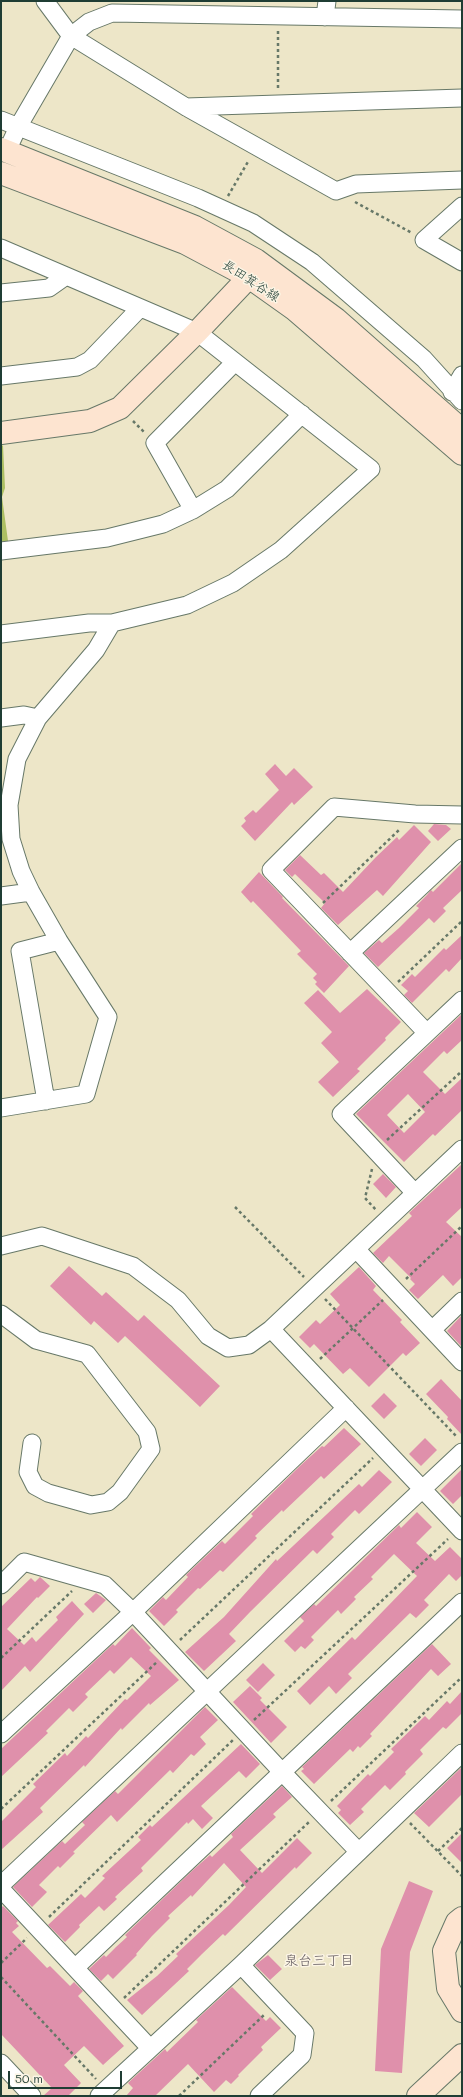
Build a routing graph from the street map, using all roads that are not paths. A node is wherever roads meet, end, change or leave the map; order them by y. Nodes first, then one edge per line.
1 (45, 1) edge
2 (326, 9) edge
3 (462, 19) edge
4 (71, 36) junction
5 (462, 98) edge
6 (186, 107) junction
7 (1, 120) edge
8 (18, 127) junction
9 (4, 150) edge
10 (1, 173) edge
11 (462, 180) edge
12 (462, 206) edge
13 (1, 248) edge
14 (462, 262) edge
15 (66, 276) junction
16 (249, 277) junction
17 (1, 293) edge
18 (140, 308) junction
19 (197, 332) junction
20 (235, 362) junction
21 (462, 375) edge
22 (1, 376) edge
23 (457, 397) edge
24 (302, 414) junction
25 (462, 430) edge
26 (1, 433) edge
27 (462, 454) edge
28 (193, 510) junction
29 (1, 551) edge
30 (112, 623) junction
31 (1, 634) edge
32 (1, 718) edge
33 (38, 718) junction
34 (5, 806) edge
35 (462, 815) edge
36 (462, 848) edge
37 (31, 892) junction
38 (1, 896) edge
39 (59, 941) junction
40 (350, 953) junction
41 (462, 1000) edge
42 (427, 1033) junction
43 (46, 1101) junction
44 (1, 1108) edge
45 (462, 1148) edge
46 (415, 1193) junction
47 (1, 1246) edge
48 (356, 1249) junction
49 (462, 1301) edge
50 (1, 1314) edge
51 (271, 1330) junction
52 (432, 1330) junction
53 (462, 1362) edge
54 (346, 1408) junction
55 (32, 1443) dead end
56 (462, 1452) edge
57 (423, 1489) junction
58 (461, 1529) edge
59 (1, 1585) edge
60 (462, 1602) edge
61 (133, 1612) junction
62 (207, 1691) junction
63 (1, 1734) edge
64 (462, 1753) edge
65 (282, 1772) junction
66 (360, 1852) junction
67 (1, 1885) edge
68 (1, 1889) edge
69 (462, 1918) edge
70 (241, 1965) junction
71 (75, 1968) junction
72 (462, 2011) edge
73 (150, 2048) junction
74 (462, 2054) edge
75 (1, 2063) edge
76 (103, 2093) edge
77 (32, 2096) edge
78 (259, 2096) edge
79 (418, 2096) edge

1 - 4 street
2 - 3 street
2 - 4 street
4 - 6 street
4 - 8 street
5 - 6 street
6 - 11 street
7 - 8 street
8 - 9 street
8 - 23 street
9 - 25 street, 長田箕谷線
10 - 16 street, 長田箕谷線
12 - 14 street
13 - 15 street
15 - 17 street
15 - 18 street
16 - 19 street
16 - 27 street, 長田箕谷線
18 - 19 street
18 - 22 street
19 - 20 street
19 - 26 street
20 - 24 street
20 - 28 street
21 - 23 street
24 - 28 street
24 - 30 street
28 - 29 street
30 - 31 street
30 - 33 street
32 - 33 street
33 - 34 street
34 - 37 street
35 - 40 street
36 - 40 street
37 - 38 street
37 - 39 street
39 - 43 street
39 - 43 street
40 - 42 street
41 - 42 street
42 - 46 street
43 - 44 street
45 - 46 street
46 - 48 street
47 - 51 street
48 - 51 street
48 - 52 street
49 - 52 street
50 - 55 street
51 - 54 street
52 - 53 street
54 - 57 street
54 - 61 street
56 - 57 street
57 - 58 street
57 - 62 street
59 - 61 street
60 - 65 street
61 - 62 street
61 - 63 street
62 - 65 street
62 - 67 street
64 - 66 street
65 - 66 street
65 - 71 street
66 - 70 street
68 - 71 street
69 - 72 street
70 - 73 street
70 - 78 street
71 - 73 street
73 - 76 street
74 - 79 street
75 - 77 street

